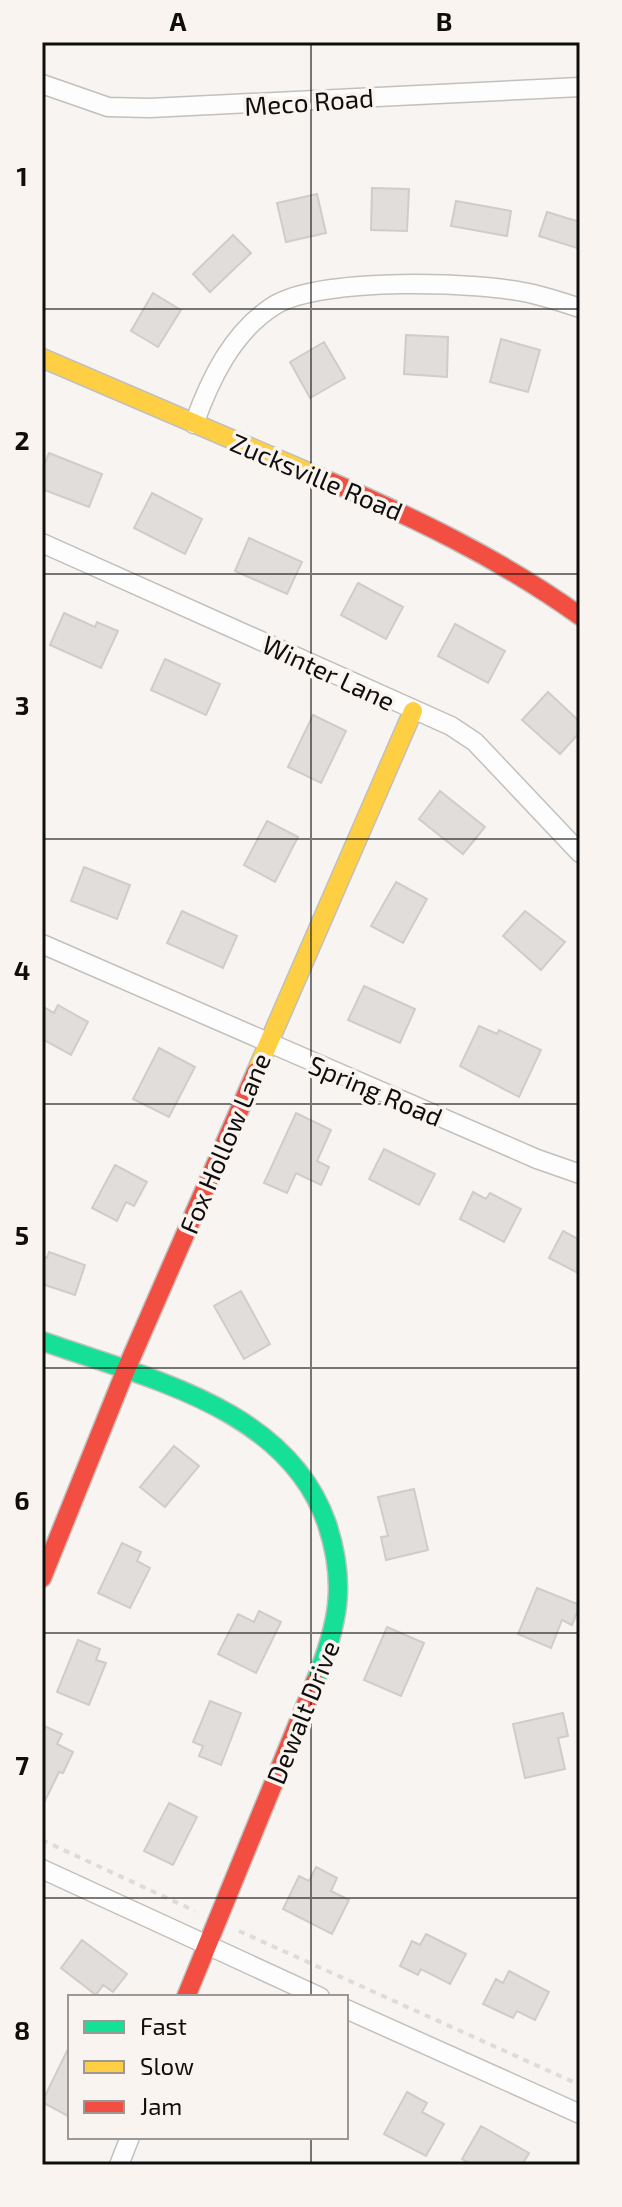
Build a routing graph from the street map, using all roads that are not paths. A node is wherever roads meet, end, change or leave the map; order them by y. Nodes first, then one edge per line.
1 (42, 84) edge
2 (580, 87) edge
3 (580, 308) edge
4 (42, 358) edge
5 (194, 424) junction
6 (42, 543) edge
7 (580, 616) edge
8 (413, 711) junction
9 (580, 853) edge
10 (42, 944) edge
11 (267, 1043) junction
12 (580, 1174) edge
13 (42, 1341) edge
14 (125, 1372) junction
15 (42, 1578) edge
16 (42, 1869) edge
17 (207, 1946) junction
18 (187, 1995) edge
19 (316, 1995) edge
20 (348, 2010) edge
21 (580, 2114) edge
22 (129, 2139) edge
23 (119, 2165) edge

1 - 2 street, Meco Road
3 - 5 street
4 - 5 street, Zucksville Road
5 - 7 street, Zucksville Road
6 - 8 street, Winter Lane
8 - 9 street, Winter Lane
8 - 11 street, Fox Hollow Lane
10 - 11 street, Spring Road
11 - 12 street, Spring Road
11 - 14 street, Fox Hollow Lane
13 - 14 street, Dewalt Drive
14 - 15 street, Fox Hollow Lane
14 - 17 street, Dewalt Drive
16 - 17 street
17 - 18 street, Dewalt Drive
17 - 19 street
20 - 21 street
22 - 23 street

